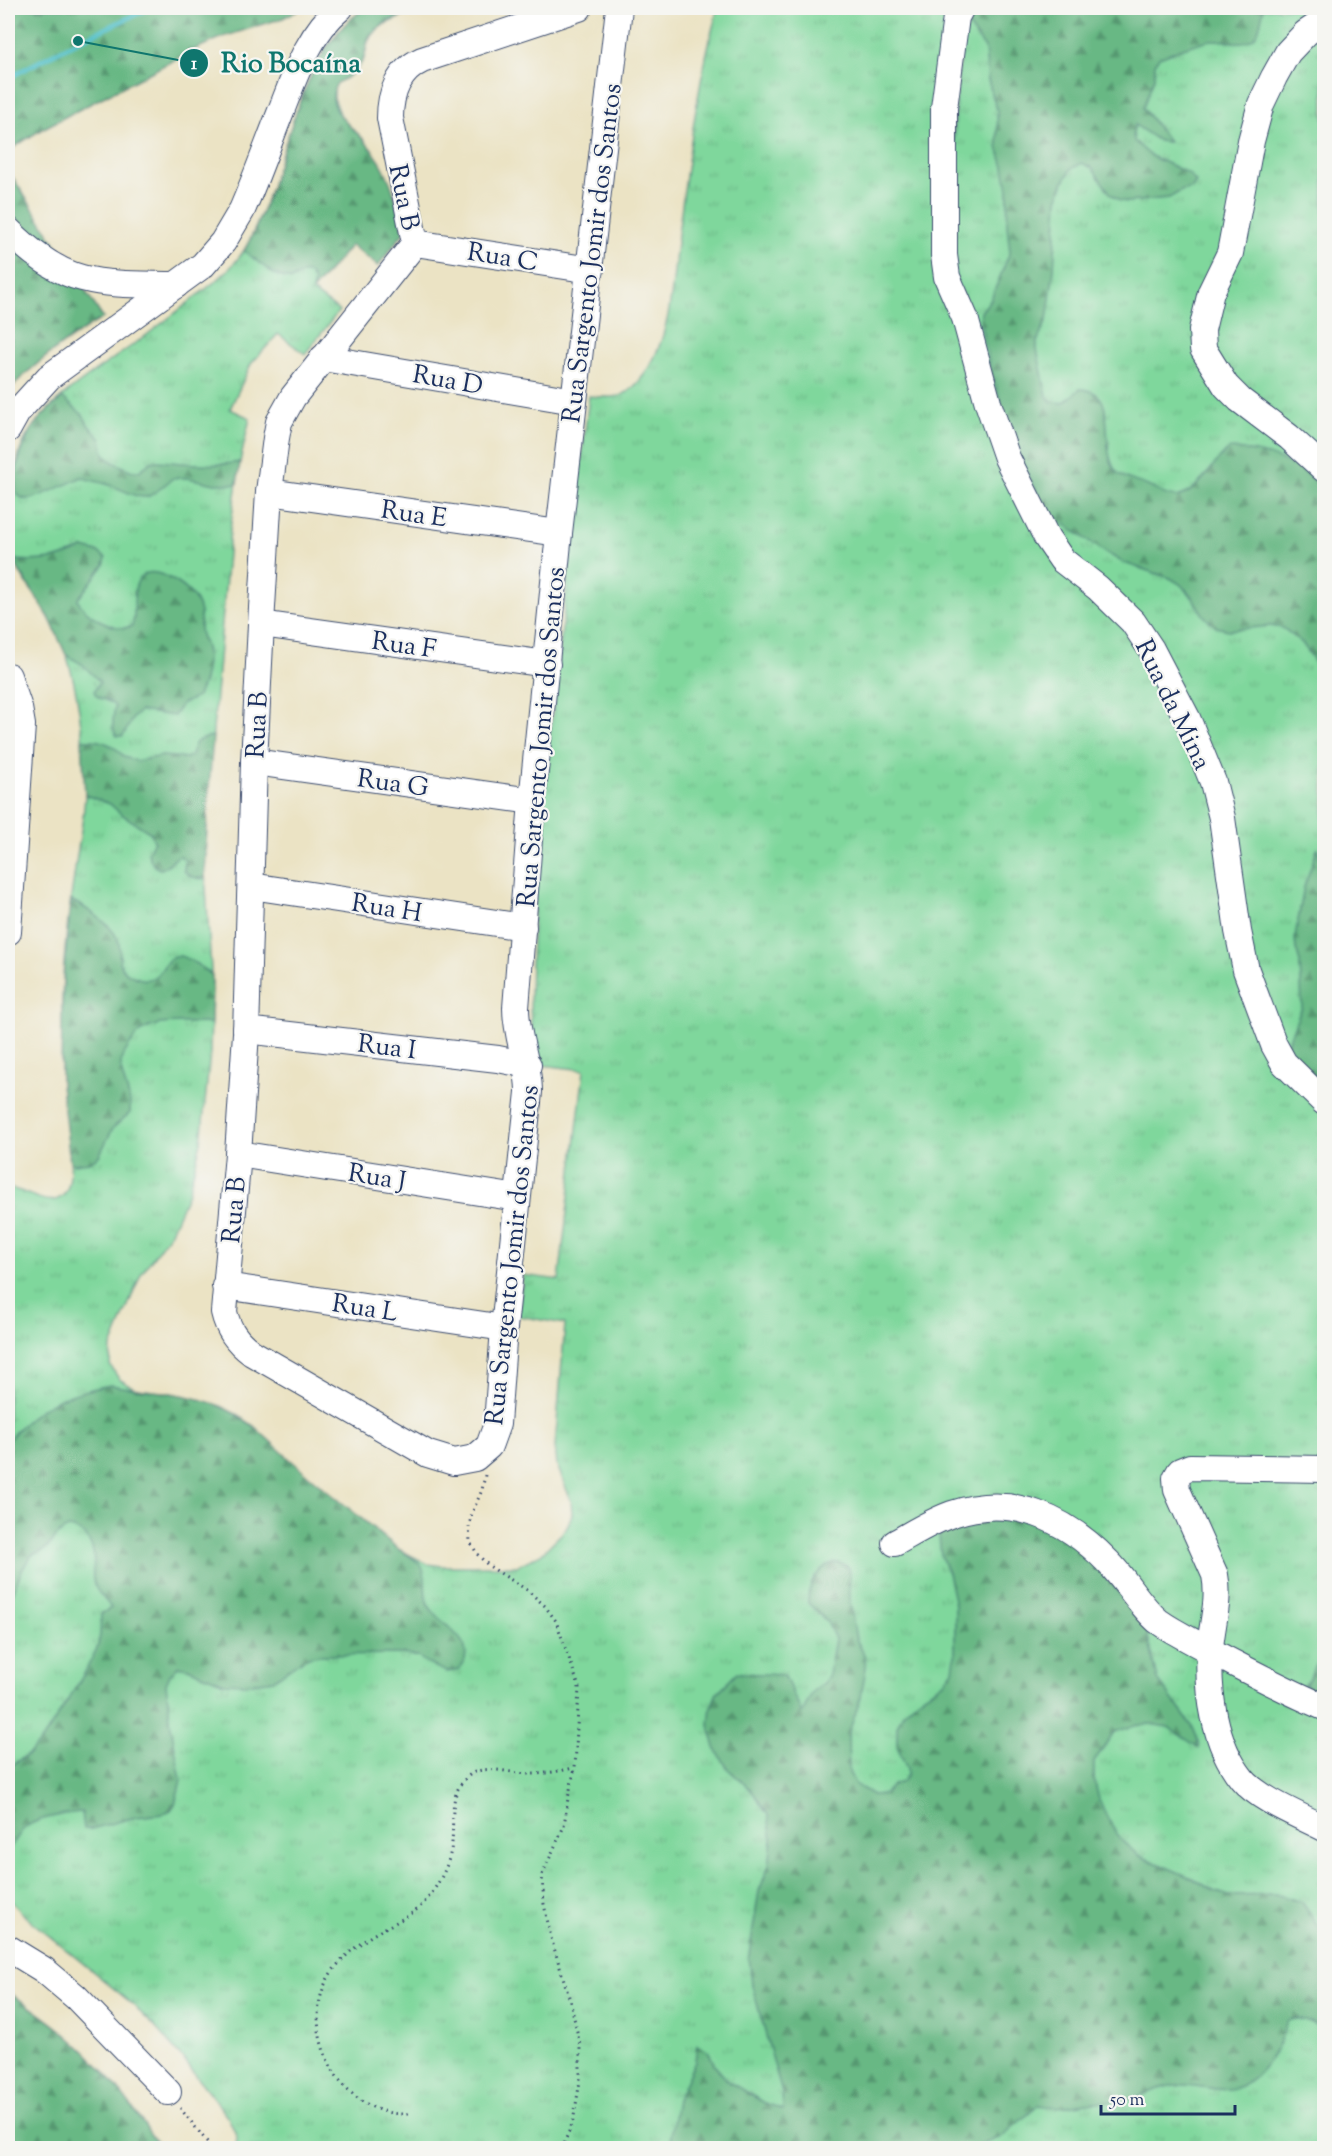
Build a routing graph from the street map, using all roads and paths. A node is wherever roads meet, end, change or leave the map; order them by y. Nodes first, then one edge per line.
1 (340, 8) edge
2 (579, 8) edge
3 (620, 8) edge
4 (961, 8) edge
5 (1324, 21) edge
6 (8, 230) edge
7 (415, 243) junction
8 (591, 270) junction
9 (176, 285) junction
10 (323, 358) junction
11 (574, 401) junction
12 (8, 429) edge
13 (1324, 469) edge
14 (270, 492) junction
15 (559, 533) junction
16 (261, 624) junction
17 (547, 664) junction
18 (10, 686) edge
19 (254, 762) junction
20 (532, 801) junction
21 (251, 886) junction
22 (523, 927) junction
23 (8, 932) edge
24 (246, 1030) junction
25 (528, 1065) junction
26 (1324, 1101) edge
27 (238, 1154) junction
28 (517, 1198) junction
29 (225, 1286) junction
30 (504, 1328) junction
31 (480, 1454) junction
32 (1324, 1469) edge
33 (895, 1543) dead end
34 (1210, 1650) junction
35 (1324, 1707) edge
36 (575, 1767) junction
37 (1324, 1828) edge
38 (8, 1948) edge
39 (168, 2092) joint
40 (408, 2114) dead end
41 (212, 2148) edge
42 (562, 2148) edge

1 - 9 street
2 - 7 street, Rua B
3 - 8 street, Rua Sargento Jomir dos Santos
4 - 26 street, Rua da Mina
5 - 13 street
6 - 9 street
7 - 8 street, Rua C
7 - 10 street, Rua B
8 - 11 street, Rua Sargento Jomir dos Santos
9 - 12 street
10 - 11 street, Rua D
10 - 14 street, Rua B
11 - 15 street, Rua Sargento Jomir dos Santos
14 - 15 street, Rua E
14 - 16 street, Rua B
15 - 17 street, Rua Sargento Jomir dos Santos
16 - 17 street, Rua F
16 - 19 street, Rua B
17 - 20 street, Rua Sargento Jomir dos Santos
18 - 23 street
19 - 20 street, Rua G
19 - 21 street, Rua B
20 - 22 street, Rua Sargento Jomir dos Santos
21 - 22 street, Rua H
21 - 24 street, Rua B
22 - 25 street, Rua Sargento Jomir dos Santos
24 - 25 street, Rua I
24 - 27 street, Rua B
25 - 28 street, Rua Sargento Jomir dos Santos
27 - 28 street, Rua J
27 - 29 street, Rua B
28 - 30 street, Rua Sargento Jomir dos Santos
29 - 30 street, Rua L
29 - 31 street, Rua B
30 - 31 street, Rua Sargento Jomir dos Santos
31 - 36 path
32 - 34 street
33 - 34 street
34 - 35 street
34 - 37 street
36 - 40 path
36 - 42 path
38 - 39 street
39 - 41 path

